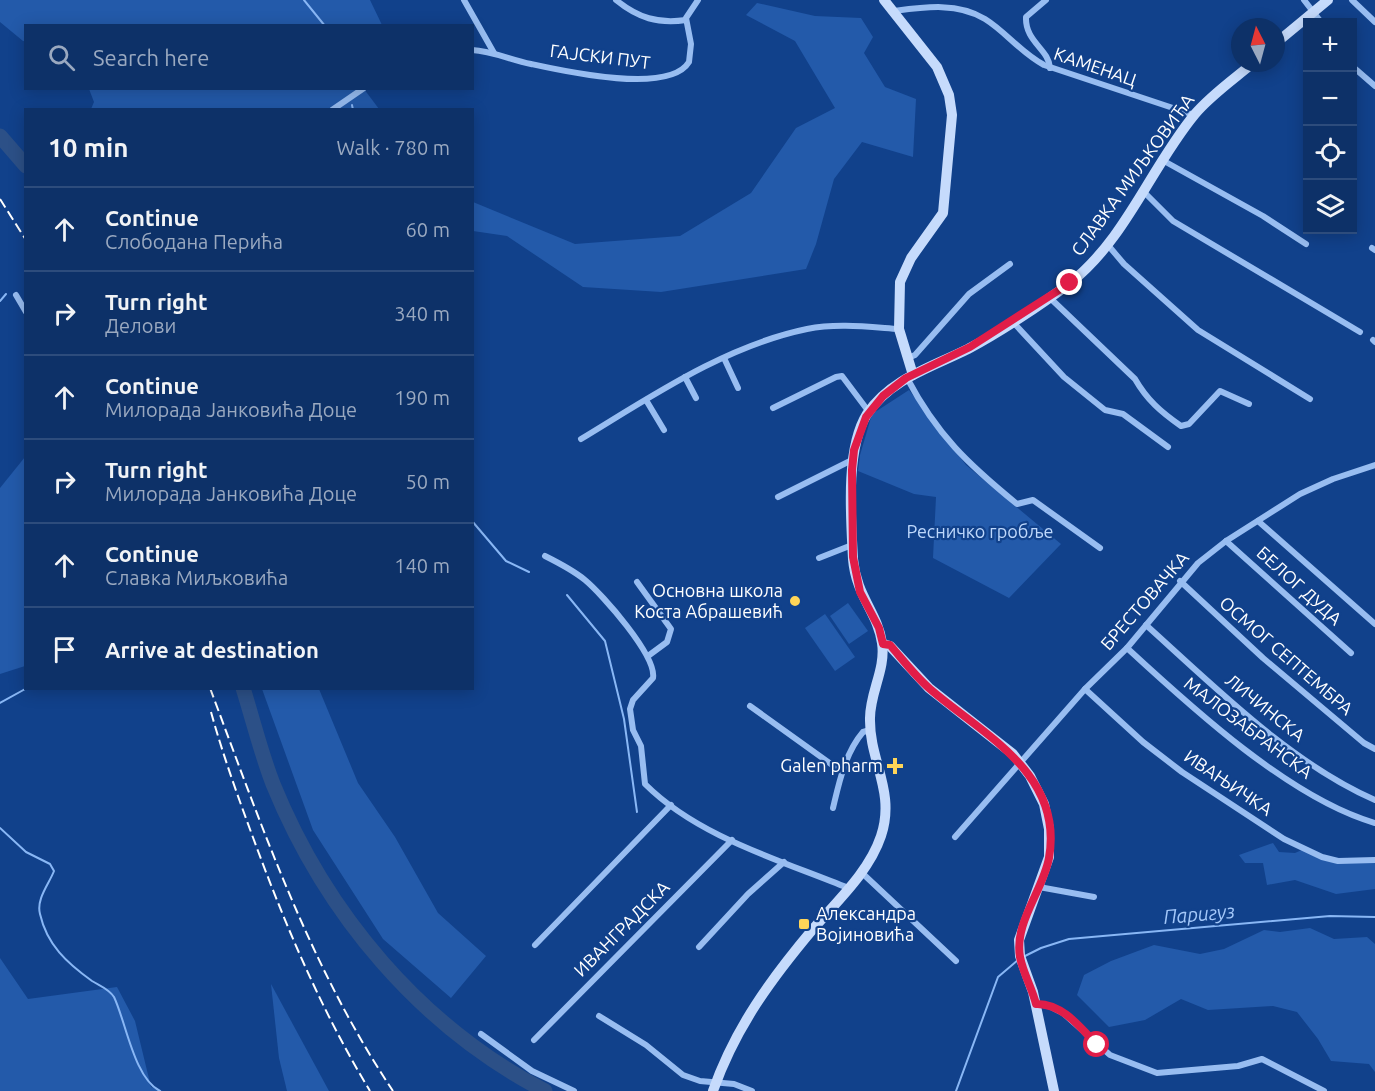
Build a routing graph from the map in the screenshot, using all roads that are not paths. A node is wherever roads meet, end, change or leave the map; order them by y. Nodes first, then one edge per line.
1 (464, 0) edge
2 (616, 0) edge
3 (698, 0) edge
4 (884, 0) edge
5 (1046, 0) edge
6 (1304, 0) edge
7 (1328, 0) edge
8 (1352, 0) edge
9 (894, 11) junction
10 (1314, 12) junction
11 (1318, 18) edge
12 (686, 20) junction
13 (1375, 22) edge
14 (1285, 36) edge
15 (474, 50) edge
16 (494, 53) junction
17 (1050, 68) junction
18 (1357, 70) edge
19 (1243, 72) edge
20 (1375, 86) edge
21 (361, 90) edge
22 (335, 108) edge
23 (1194, 115) junction
24 (1164, 162) junction
25 (1144, 192) junction
26 (1107, 244) junction
27 (1306, 244) dead end
28 (1010, 264) dead end
29 (16, 295) dead end
30 (1049, 297) junction
31 (24, 309) edge
32 (1011, 321) junction
33 (899, 329) junction
34 (1360, 332) dead end
35 (724, 358) junction
36 (907, 359) junction
37 (910, 376) junction
38 (685, 377) junction
39 (738, 388) dead end
40 (696, 399) dead end
41 (1310, 399) dead end
42 (646, 400) junction
43 (1249, 404) dead end
44 (773, 408) dead end
45 (869, 412) junction
46 (664, 430) dead end
47 (581, 439) dead end
48 (1168, 447) dead end
49 (854, 459) junction
50 (1375, 466) edge
51 (778, 497) dead end
52 (1258, 521) junction
53 (1226, 541) junction
54 (853, 545) junction
55 (1100, 548) dead end
56 (545, 556) dead end
57 (819, 558) dead end
58 (1180, 581) junction
59 (637, 582) dead end
60 (1375, 624) edge
61 (1146, 625) junction
62 (883, 644) junction
63 (1127, 648) junction
64 (1351, 653) dead end
65 (648, 656) junction
66 (1085, 689) junction
67 (750, 706) dead end
68 (870, 730) junction
69 (1375, 749) edge
70 (1020, 761) junction
71 (842, 772) junction
72 (1375, 800) edge
73 (671, 805) junction
74 (833, 808) dead end
75 (1375, 823) edge
76 (955, 837) dead end
77 (732, 840) junction
78 (1375, 860) edge
79 (784, 862) junction
80 (861, 872) junction
81 (1039, 886) junction
82 (848, 888) junction
83 (1094, 897) dead end
84 (535, 945) dead end
85 (699, 947) dead end
86 (956, 961) dead end
87 (1036, 1004) junction
88 (599, 1016) dead end
89 (481, 1034) dead end
90 (534, 1040) dead end
91 (715, 1087) edge
92 (574, 1091) edge
93 (752, 1091) edge
94 (1054, 1091) edge
95 (1324, 1091) edge

1 - 16 street
2 - 12 street
3 - 12 street
4 - 9 street
5 - 17 street
6 - 10 street
7 - 10 street
8 - 13 street
9 - 17 street, КАМЕНАЦ
9 - 33 street
10 - 11 street
10 - 14 street
12 - 16 street, ГАЈСКИ ПУТ
15 - 16 street, ГАЈСКИ ПУТ
17 - 23 street, КАМЕНАЦ
18 - 20 street
19 - 23 street, СЛАВКА МИЉКОВИЋА
21 - 22 street
23 - 24 street, СЛАВКА МИЉКОВИЋА
24 - 25 street, СЛАВКА МИЉКОВИЋА
24 - 27 street
25 - 26 street, СЛАВКА МИЉКОВИЋА
25 - 34 street
26 - 30 street, СЛАВКА МИЉКОВИЋА
26 - 41 street
28 - 36 street
29 - 31 street
30 - 32 street, СЛАВКА МИЉКОВИЋА
30 - 43 street
32 - 37 street, СЛАВКА МИЉКОВИЋА
32 - 48 street
33 - 35 street
33 - 36 street
35 - 38 street
35 - 39 street
36 - 37 street
37 - 45 street, СЛАВКА МИЉКОВИЋА
37 - 55 street
38 - 40 street
38 - 42 street
42 - 46 street
42 - 47 street
44 - 45 street
45 - 49 street
49 - 51 street
49 - 54 street
50 - 52 street, БРЕСТОВАЧКА
52 - 53 street, БРЕСТОВАЧКА
52 - 60 street
53 - 58 street, БРЕСТОВАЧКА
53 - 64 street, БЕЛОГ ДУДА
54 - 57 street
54 - 62 street
56 - 65 street
58 - 61 street, БРЕСТОВАЧКА
58 - 69 street, ОСМОГ СЕПТЕМБРА
59 - 65 street
61 - 63 street, БРЕСТОВАЧКА
61 - 72 street, ЛИЧИНСКА
62 - 68 street
62 - 70 street
63 - 66 street, БРЕСТОВАЧКА
63 - 75 street, МАЛОЗАБРАНСКА
65 - 73 street
66 - 70 street, БРЕСТОВАЧКА
66 - 78 street, ИВАЊИЧКА
67 - 71 street
68 - 71 street
68 - 80 street
70 - 76 street, БРЕСТОВАЧКА
70 - 81 street
71 - 74 street
73 - 77 street
73 - 84 street
77 - 79 street
77 - 90 street, ИВАНГРАДСКА
79 - 82 street
79 - 85 street
80 - 82 street
80 - 86 street
81 - 83 street
81 - 87 street
82 - 91 street
87 - 94 street
87 - 95 street
88 - 91 street
89 - 92 street
91 - 93 street

